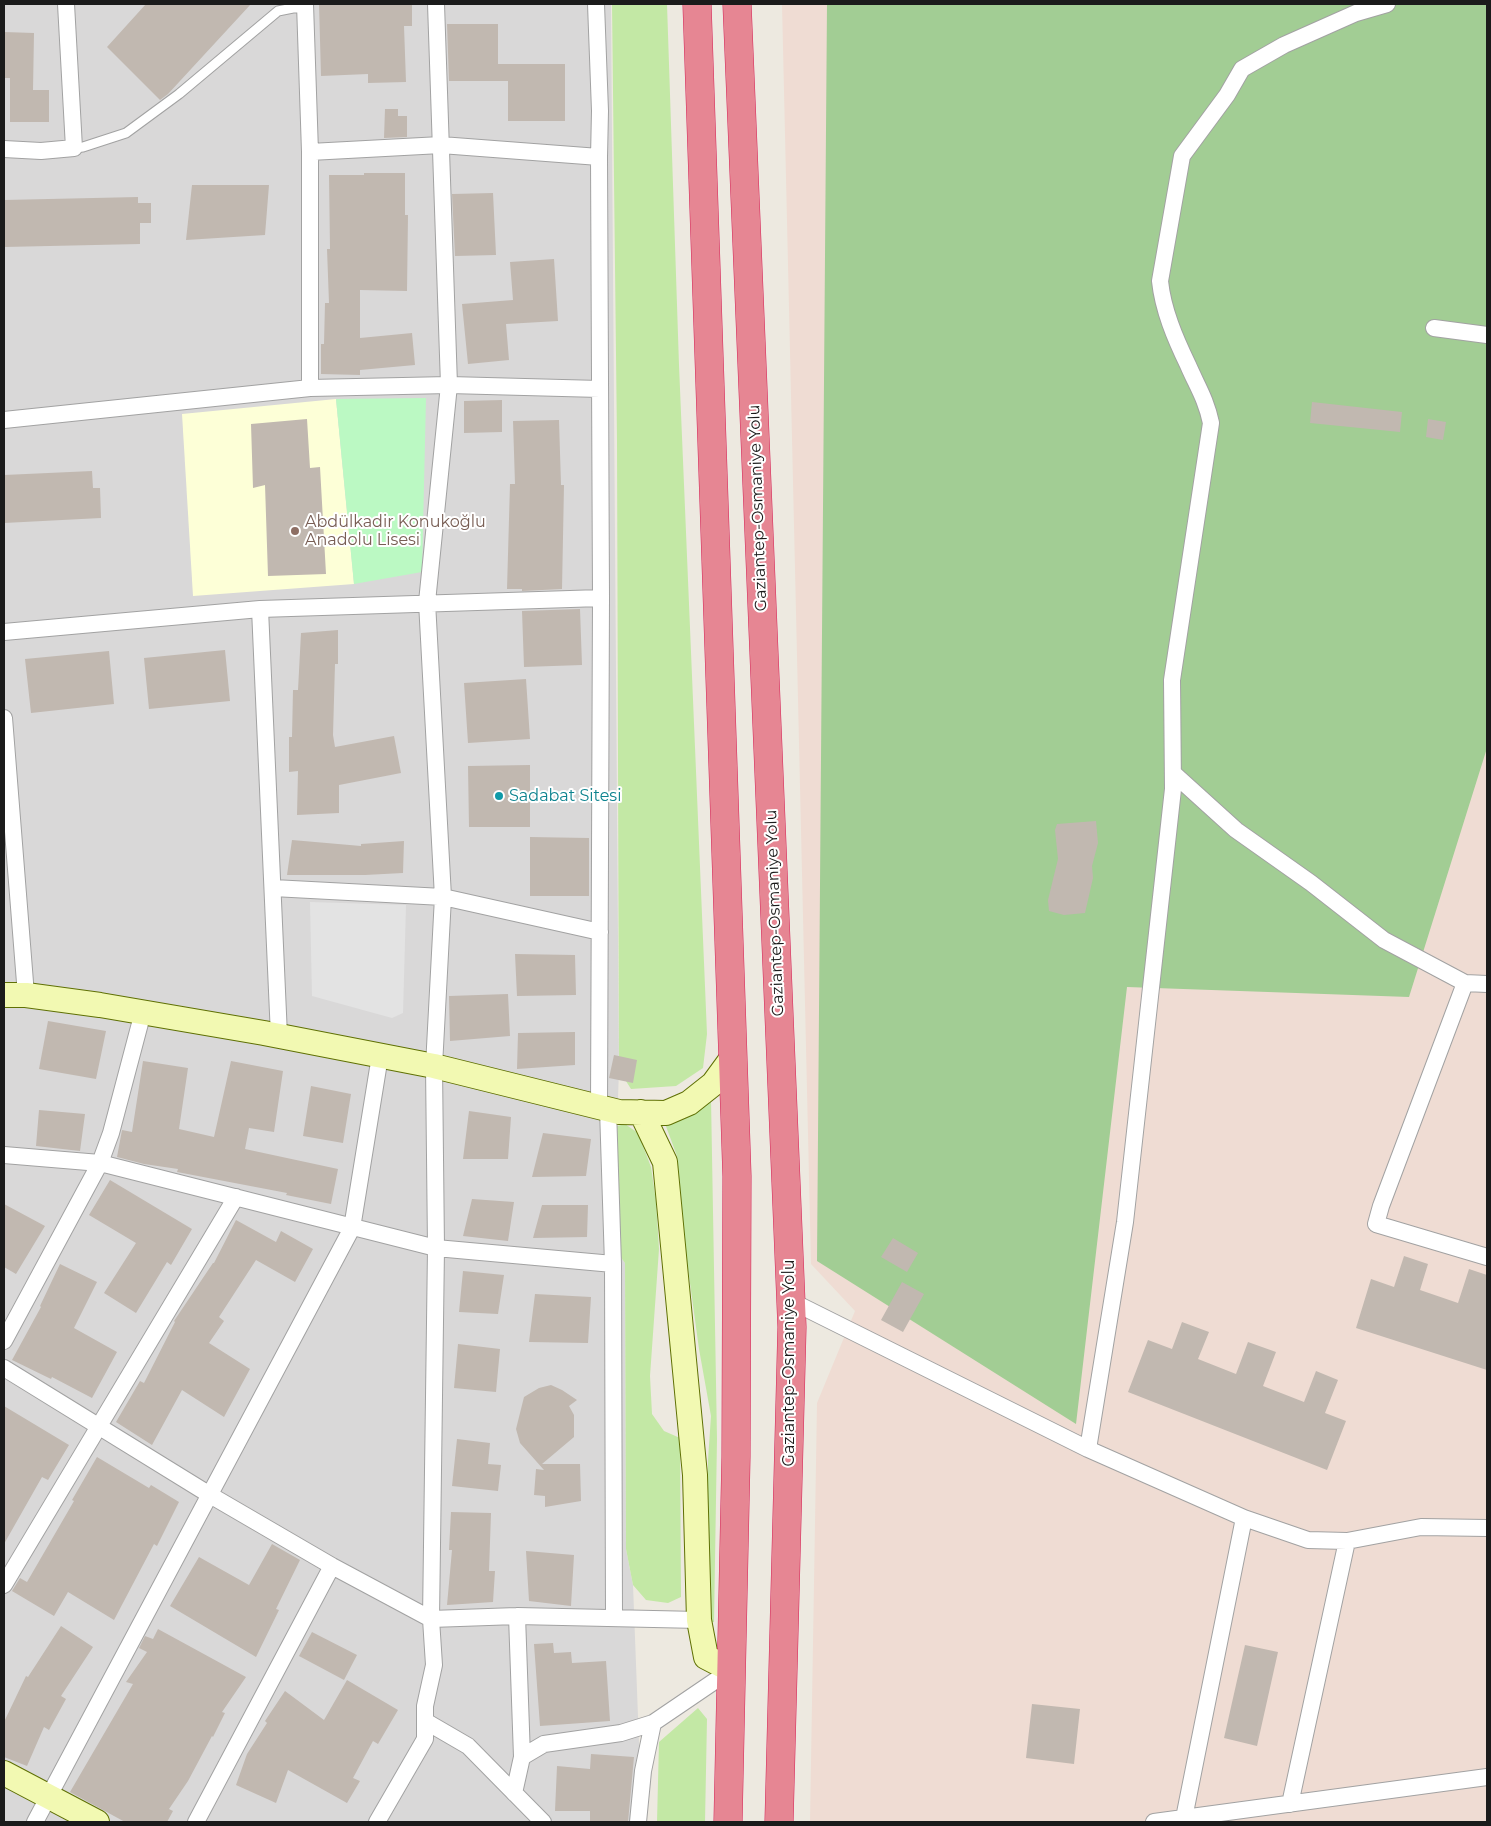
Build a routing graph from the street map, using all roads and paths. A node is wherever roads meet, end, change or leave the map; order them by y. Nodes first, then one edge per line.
1 (66, 4) edge
2 (436, 4) edge
3 (596, 4) edge
4 (696, 4) edge
5 (736, 4) edge
6 (1387, 4) edge
7 (306, 6) edge
8 (278, 7) edge
9 (440, 145) junction
10 (74, 148) junction
11 (4, 149) edge
12 (310, 152) junction
13 (599, 157) junction
14 (1434, 328) dead end
15 (1487, 335) edge
16 (449, 385) junction
17 (310, 388) junction
18 (600, 388) junction
19 (4, 420) edge
20 (601, 598) junction
21 (427, 602) junction
22 (260, 609) junction
23 (4, 632) edge
24 (4, 718) edge
25 (1173, 773) junction
26 (273, 888) junction
27 (443, 897) junction
28 (600, 932) junction
29 (1466, 983) junction
30 (1487, 984) edge
31 (15, 995) edge
32 (142, 1012) junction
33 (279, 1036) junction
34 (380, 1056) junction
35 (732, 1058) junction
36 (434, 1066) junction
37 (604, 1108) junction
38 (641, 1112) junction
39 (4, 1155) edge
40 (100, 1163) junction
41 (236, 1197) junction
42 (352, 1228) junction
43 (436, 1248) junction
44 (1487, 1257) edge
45 (613, 1264) junction
46 (791, 1301) junction
47 (4, 1341) edge
48 (4, 1368) edge
49 (98, 1427) junction
50 (1088, 1449) junction
51 (210, 1495) junction
52 (1244, 1518) junction
53 (1487, 1528) edge
54 (1347, 1541) junction
55 (332, 1566) junction
56 (4, 1585) edge
57 (517, 1616) junction
58 (614, 1618) junction
59 (431, 1619) junction
60 (699, 1620) junction
61 (732, 1670) junction
62 (425, 1721) junction
63 (653, 1723) junction
64 (522, 1757) junction
65 (4, 1773) edge
66 (1487, 1776) edge
67 (514, 1793) junction
68 (48, 1796) junction
69 (1290, 1804) junction
70 (1184, 1818) junction
71 (34, 1822) edge
72 (97, 1822) edge
73 (196, 1822) edge
74 (377, 1822) edge
75 (543, 1822) edge
76 (638, 1822) edge
77 (728, 1822) edge
78 (779, 1822) edge
79 (1154, 1822) edge

1 - 10 street
2 - 9 street
3 - 13 street
4 - 35 highway
5 - 46 highway, Gaziantep-Osmaniye Yolu
6 - 25 street
7 - 8 lane
7 - 12 street
8 - 10 lane
9 - 12 street
9 - 13 street
9 - 16 street
10 - 11 street
12 - 17 street
13 - 18 street
14 - 15 street
16 - 17 street
16 - 18 street
16 - 21 street
17 - 19 street
18 - 20 street
20 - 21 street
20 - 28 street
21 - 22 street
21 - 27 street
22 - 23 street
22 - 26 street
24 - 31 street
25 - 29 street
25 - 50 street
26 - 27 street
26 - 33 street
27 - 28 street
27 - 36 street
28 - 37 street
29 - 30 street
29 - 44 street
31 - 32 street
32 - 33 street
32 - 40 street
33 - 34 street
34 - 36 street
34 - 42 street
35 - 38 street
35 - 61 highway
36 - 37 street
36 - 43 street
37 - 38 street
37 - 45 street
38 - 60 street
39 - 40 street
40 - 41 street
40 - 47 street
41 - 42 street
41 - 49 street
42 - 43 street
42 - 51 street
43 - 45 street
43 - 59 street
45 - 58 street
46 - 50 street
46 - 78 highway, Gaziantep-Osmaniye Yolu
48 - 49 street
49 - 51 street
49 - 56 street
50 - 52 street
51 - 55 street
51 - 68 street
52 - 54 street
52 - 70 street
53 - 54 street
54 - 69 street
55 - 59 street
55 - 73 street
57 - 58 street
57 - 59 street
57 - 64 street
58 - 60 street
59 - 62 street
60 - 61 street
61 - 63 street
61 - 77 highway
62 - 67 street
62 - 74 street
63 - 64 street
63 - 76 street
64 - 67 street
65 - 68 street
66 - 69 street
67 - 75 street
68 - 71 street
68 - 72 street
69 - 70 street
70 - 79 street

